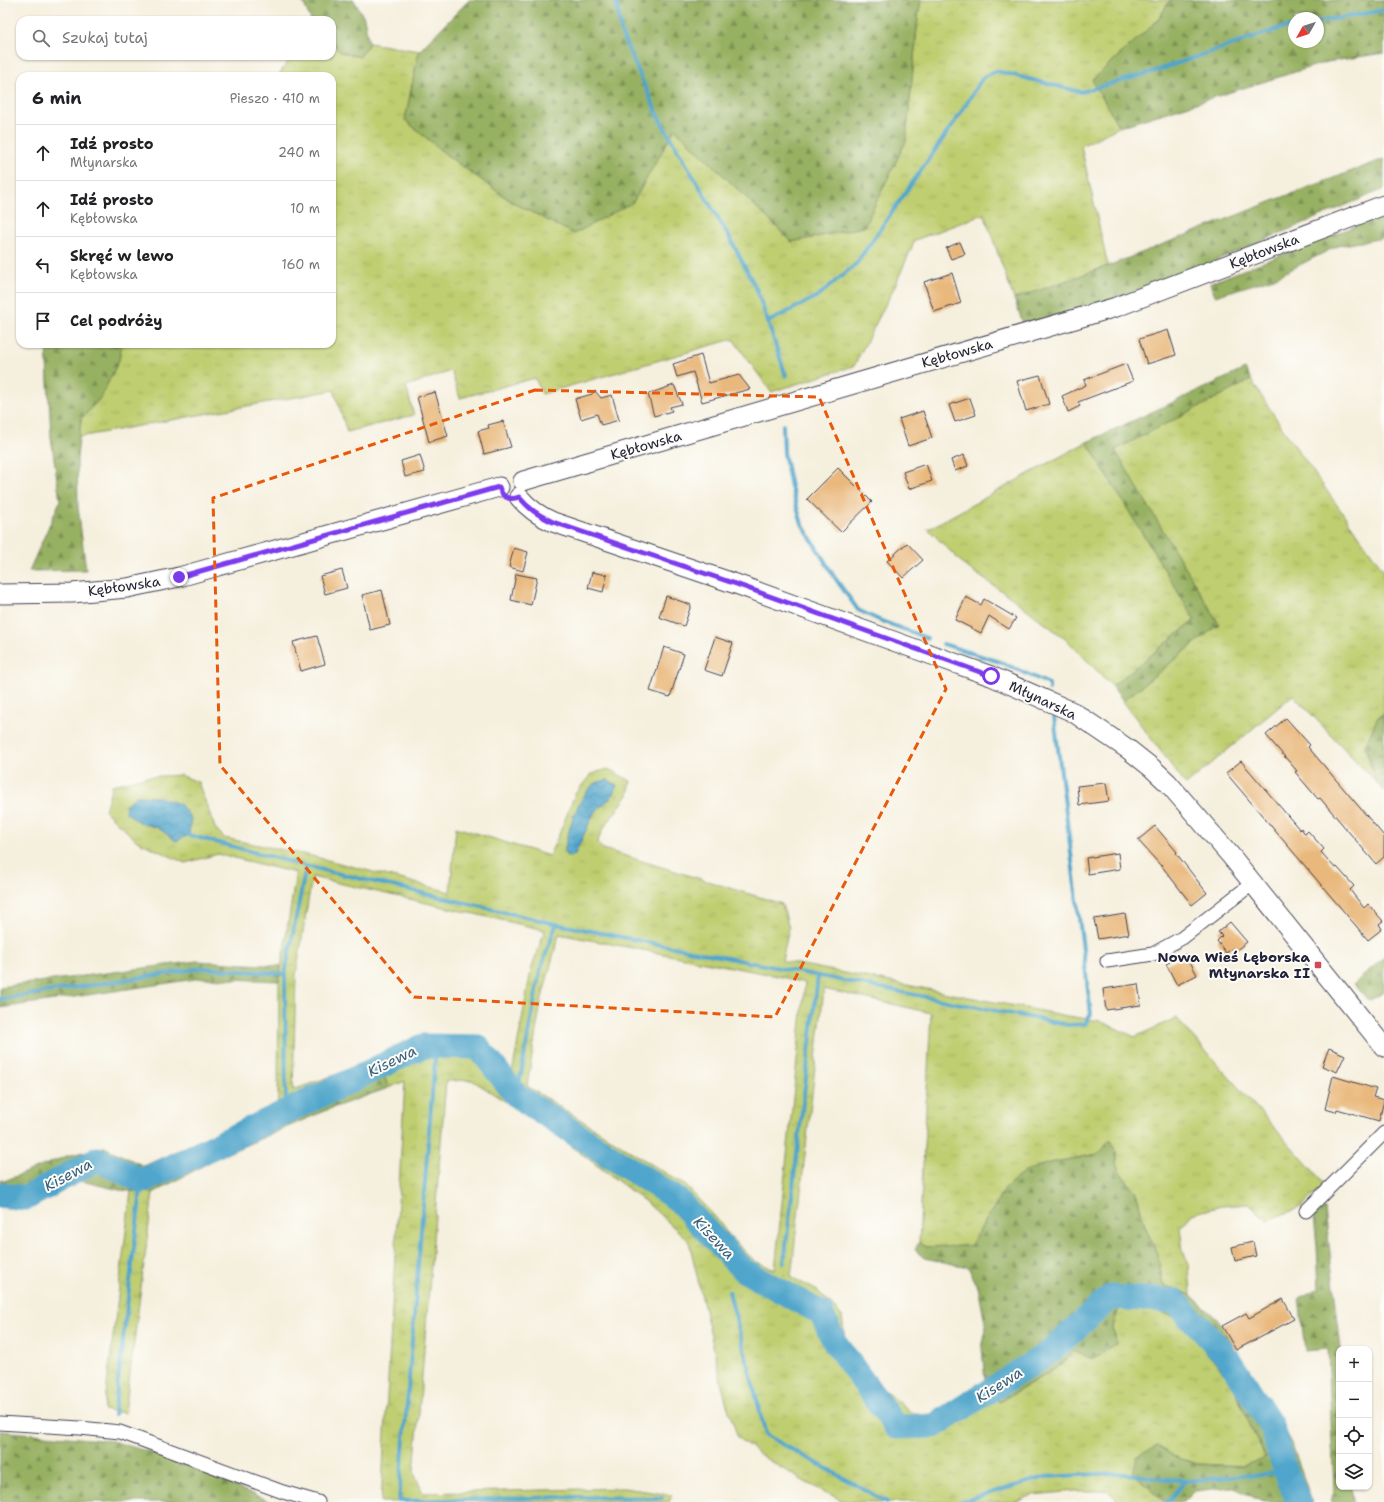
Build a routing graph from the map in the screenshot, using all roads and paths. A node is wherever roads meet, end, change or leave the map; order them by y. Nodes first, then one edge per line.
1 (1384, 205) edge
2 (521, 489) junction
3 (0, 594) edge
4 (1253, 883) junction
5 (1107, 962) dead end
6 (1384, 1046) edge
7 (1384, 1132) edge
8 (1306, 1211) dead end
9 (0, 1423) edge
10 (318, 1502) edge

1 - 2 street, Kębłowska
2 - 3 street, Kębłowska
2 - 4 street, Młynarska
4 - 5 street
4 - 6 street, Młynarska
7 - 8 street
9 - 10 street

